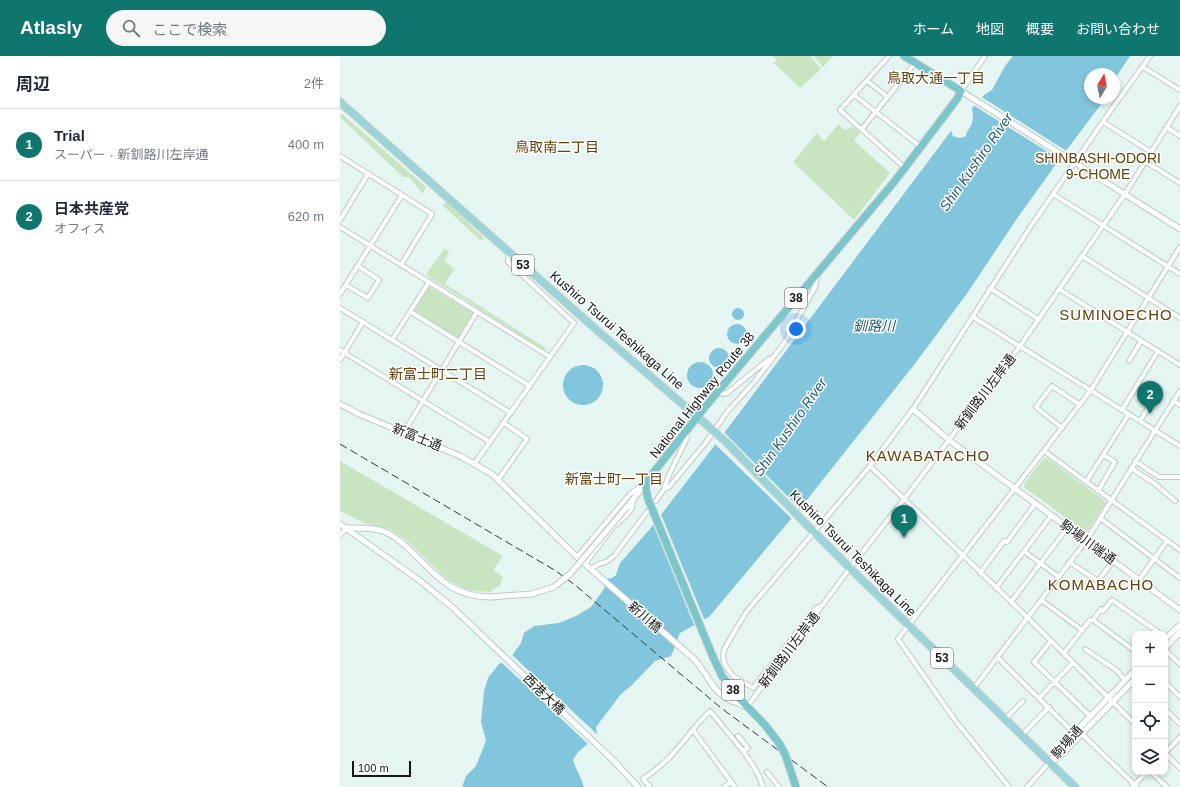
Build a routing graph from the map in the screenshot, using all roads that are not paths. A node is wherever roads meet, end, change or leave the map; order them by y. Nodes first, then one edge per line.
1 (889, 56) edge
2 (904, 56) edge
3 (1150, 56) edge
4 (982, 57) edge
5 (915, 63) junction
6 (1142, 67) junction
7 (867, 80) junction
8 (1180, 90) edge
9 (964, 93) junction
10 (854, 95) junction
11 (888, 97) junction
12 (340, 102) edge
13 (1180, 106) edge
14 (876, 111) junction
15 (1103, 122) junction
16 (1166, 127) junction
17 (862, 129) junction
18 (1180, 136) edge
19 (921, 147) junction
20 (1151, 152) junction
21 (340, 156) edge
22 (1146, 162) junction
23 (1075, 163) junction
24 (905, 168) junction
25 (368, 174) junction
26 (1180, 183) edge
27 (1053, 194) junction
28 (1125, 194) junction
29 (402, 196) junction
30 (340, 220) edge
31 (1103, 226) junction
32 (340, 227) edge
33 (1180, 229) edge
34 (370, 246) junction
35 (1180, 247) edge
36 (508, 252) junction
37 (1082, 256) junction
38 (400, 264) junction
39 (358, 266) junction
40 (1168, 266) junction
41 (817, 274) junction
42 (1180, 274) edge
43 (429, 282) junction
44 (346, 285) junction
45 (990, 288) junction
46 (1059, 289) junction
47 (340, 294) edge
48 (1148, 298) junction
49 (340, 308) edge
50 (410, 312) junction
51 (476, 312) junction
52 (972, 317) junction
53 (1180, 318) edge
54 (1038, 319) junction
55 (363, 322) junction
56 (1127, 332) junction
57 (392, 340) junction
58 (458, 341) junction
59 (1141, 341) junction
60 (1020, 346) junction
61 (340, 350) edge
62 (1158, 351) junction
63 (345, 352) junction
64 (775, 354) junction
65 (550, 357) junction
66 (340, 360) edge
67 (1129, 361) dead end
68 (1180, 365) edge
69 (441, 370) junction
70 (530, 386) junction
71 (1091, 390) junction
72 (1180, 391) edge
73 (717, 392) junction
74 (1157, 393) dead end
75 (423, 400) junction
76 (1174, 401) junction
77 (340, 404) edge
78 (1080, 405) junction
79 (1180, 405) edge
80 (913, 409) junction
81 (1122, 410) junction
82 (510, 414) junction
83 (1129, 414) junction
84 (697, 416) junction
85 (1140, 421) junction
86 (504, 423) junction
87 (1062, 428) junction
88 (1155, 431) junction
89 (404, 432) junction
90 (686, 432) junction
91 (949, 440) junction
92 (490, 442) junction
93 (1180, 446) edge
94 (1044, 451) junction
95 (1103, 455) junction
96 (1135, 461) junction
97 (475, 463) junction
98 (870, 466) junction
99 (1131, 468) junction
100 (1159, 477) junction
101 (1180, 477) edge
102 (498, 480) junction
103 (646, 482) junction
104 (1086, 482) junction
105 (1155, 484) junction
106 (1015, 488) junction
107 (664, 490) junction
108 (1098, 491) junction
109 (905, 498) junction
110 (633, 500) junction
111 (656, 500) dead end
112 (1111, 500) junction
113 (1174, 501) dead end
114 (1036, 504) junction
115 (650, 510) junction
116 (1051, 516) junction
117 (1100, 518) junction
118 (340, 524) edge
119 (347, 528) junction
120 (1068, 528) junction
121 (812, 530) junction
122 (340, 534) edge
123 (1086, 541) junction
124 (1167, 541) junction
125 (1180, 550) edge
126 (1025, 552) junction
127 (963, 556) junction
128 (577, 557) junction
129 (1155, 559) junction
130 (1113, 561) junction
131 (1070, 562) junction
132 (1041, 563) junction
133 (585, 564) junction
134 (590, 568) junction
135 (850, 568) junction
136 (980, 573) junction
137 (1059, 577) junction
138 (1180, 578) edge
139 (1140, 580) junction
140 (996, 588) junction
141 (1042, 600) junction
142 (1011, 602) junction
143 (821, 606) junction
144 (1180, 610) edge
145 (1028, 618) junction
146 (1093, 620) junction
147 (1180, 625) edge
148 (910, 626) junction
149 (1082, 630) junction
150 (1157, 631) edge
151 (1180, 632) edge
152 (1168, 636) edge
153 (1051, 641) junction
154 (1168, 646) edge
155 (1084, 648) dead end
156 (1132, 649) edge
157 (1168, 652) edge
158 (1064, 653) junction
159 (997, 657) junction
160 (1074, 663) junction
161 (1180, 664) edge
162 (1132, 673) edge
163 (1125, 680) junction
164 (1055, 682) junction
165 (1132, 682) edge
166 (1168, 685) edge
167 (974, 688) junction
168 (1108, 697) junction
169 (1180, 697) edge
170 (1039, 698) junction
171 (1023, 701) dead end
172 (1112, 702) junction
173 (747, 707) junction
174 (1049, 707) junction
175 (1168, 712) edge
176 (1090, 716) junction
177 (1005, 719) junction
178 (1132, 721) edge
179 (1180, 724) edge
180 (693, 730) junction
181 (1074, 732) junction
182 (1082, 734) junction
183 (1022, 735) junction
184 (738, 736) dead end
185 (1180, 737) edge
186 (1168, 750) edge
187 (743, 751) junction
188 (1168, 756) edge
189 (1050, 762) junction
190 (1180, 768) edge
191 (767, 772) dead end
192 (1144, 775) edge
193 (1154, 775) edge
194 (731, 782) junction
195 (637, 785) edge
196 (1135, 786) edge
197 (650, 787) edge
198 (724, 787) edge
199 (735, 787) edge
200 (763, 787) edge
201 (779, 787) edge
202 (796, 787) edge
203 (1009, 787) edge
204 (1027, 787) edge
205 (1075, 787) edge
206 (1167, 787) edge

1 - 7 street
2 - 5 highway
3 - 6 street
4 - 9 street
5 - 9 highway
5 - 11 street
6 - 8 street
6 - 15 street
7 - 10 street
7 - 11 street
9 - 19 highway, National Highway Route 38 / 38
9 - 23 street
10 - 14 street
10 - 17 street
11 - 14 street
12 - 36 main road, Kushiro Tsurui Teshikaga Line / 53
13 - 16 street, 新釧路川左岸通
14 - 17 street
14 - 19 street
15 - 20 street
15 - 23 street
16 - 18 street
16 - 20 street, 新釧路川左岸通
17 - 24 street
19 - 24 highway, National Highway Route 38 / 38
20 - 22 street, 新釧路川左岸通
21 - 25 street
22 - 26 street
22 - 28 street, 新釧路川左岸通
23 - 27 street
23 - 28 street
24 - 41 highway, National Highway Route 38 / 38
25 - 29 street
25 - 30 street
27 - 31 street
27 - 45 street
28 - 31 street, 新釧路川左岸通
28 - 33 street
29 - 34 street
29 - 38 street
31 - 37 street, 新釧路川左岸通
31 - 40 street
32 - 34 street
34 - 38 street
34 - 39 street
35 - 40 street
36 - 65 street
36 - 84 main road, Kushiro Tsurui Teshikaga Line / 53
37 - 46 street, 新釧路川左岸通
37 - 48 street
38 - 43 street
39 - 44 street
39 - 44 street
40 - 42 street
40 - 48 street
41 - 64 street
41 - 73 highway, National Highway Route 38 / 38
43 - 50 street
43 - 51 street
44 - 47 street
45 - 52 street
45 - 54 street
46 - 54 street, 新釧路川左岸通
46 - 56 street
48 - 53 street
48 - 56 street
49 - 55 street
50 - 57 street
50 - 58 street
51 - 58 street
51 - 65 street
52 - 60 street
52 - 80 street
54 - 60 street, 新釧路川左岸通
55 - 57 street
55 - 63 street
56 - 59 street
56 - 71 street
57 - 69 street
58 - 69 street
58 - 70 street
59 - 62 street
59 - 67 street
60 - 71 street
60 - 91 street, 新釧路川左岸通
61 - 63 street
62 - 68 street
62 - 81 street
63 - 66 street
63 - 75 street
64 - 73 street
64 - 107 street
65 - 70 street
69 - 75 street
69 - 82 street
70 - 82 street
71 - 78 street
71 - 81 street
72 - 76 street
73 - 84 highway, National Highway Route 38 / 38
74 - 85 street
75 - 89 street
75 - 92 street
76 - 79 street
76 - 88 street
77 - 89 street, 新富士通
78 - 87 street
78 - 87 street
80 - 91 street, 駒場川端通
80 - 98 street
81 - 83 street
82 - 86 street
83 - 85 street
83 - 95 street
84 - 90 highway, National Highway Route 38 / 38
84 - 121 main road, Kushiro Tsurui Teshikaga Line / 53, bridge
85 - 88 street
86 - 92 street
86 - 102 street
87 - 94 street
88 - 93 street
88 - 96 street
89 - 97 street, 新富士通
90 - 103 highway, National Highway Route 38 / 38
90 - 107 street
91 - 106 street, 駒場川端通
91 - 109 street, 新釧路川左岸通
92 - 97 street
94 - 104 street
94 - 106 street
95 - 104 street
95 - 108 street
96 - 99 street
96 - 100 street
97 - 102 street, 新富士通
98 - 109 street
98 - 121 street
99 - 105 street
99 - 112 street
100 - 101 street
100 - 105 street
102 - 128 street, 新富士通
103 - 110 street
103 - 115 highway, 38
103 - 128 street
104 - 108 street
105 - 113 street
106 - 114 street, 駒場川端通
106 - 127 street
107 - 111 street
108 - 112 street
109 - 127 street
109 - 135 street, 新釧路川左岸通
110 - 119 street, bridge
110 - 133 street
112 - 117 street
112 - 124 street
114 - 116 street, 駒場川端通
114 - 136 street
115 - 134 street
115 - 173 highway, 38
116 - 120 street, 駒場川端通
116 - 126 street
117 - 123 street
117 - 129 street
118 - 119 street, 西港大橋
119 - 122 street
119 - 195 street, 西港大橋
120 - 123 street, 駒場川端通
120 - 132 street
121 - 135 main road, Kushiro Tsurui Teshikaga Line / 53
121 - 143 street
123 - 130 street, 駒場川端通
123 - 131 street
124 - 125 street
124 - 129 street
126 - 132 street
126 - 140 street
127 - 136 street
127 - 148 street
128 - 133 street, 新川橋
129 - 138 street
129 - 139 street
130 - 131 street
130 - 139 street, 駒場川端通
131 - 137 street
132 - 137 street
132 - 142 street
133 - 134 street, 新川橋
134 - 173 street, 新川橋
135 - 143 street, 新釧路川左岸通
135 - 148 main road, Kushiro Tsurui Teshikaga Line / 53
136 - 140 street
137 - 141 street
139 - 144 street, 駒場川端通
140 - 142 street
141 - 145 street
141 - 149 street
142 - 145 street
143 - 173 street, 新釧路川左岸通
145 - 153 street
145 - 159 street
146 - 149 street
146 - 150 street
146 - 156 street
147 - 152 street
148 - 167 main road, Kushiro Tsurui Teshikaga Line / 53
148 - 203 street
149 - 158 street
151 - 154 street
153 - 158 street
153 - 164 street
155 - 163 street
157 - 161 street
158 - 160 street
159 - 167 street
159 - 170 street
160 - 164 street
160 - 168 street
162 - 163 street, 駒場通
163 - 168 street, 駒場通
164 - 170 street
164 - 176 street
165 - 172 street, 駒場通
166 - 169 street
167 - 177 main road, Kushiro Tsurui Teshikaga Line / 53
168 - 172 street
168 - 176 street, 駒場通
170 - 174 street
171 - 177 street
172 - 178 street
172 - 182 street, 駒場通
173 - 202 highway, 38, bridge
174 - 181 street
174 - 183 street
175 - 179 street
176 - 181 street, 駒場通
177 - 183 main road, Kushiro Tsurui Teshikaga Line / 53
180 - 187 street
180 - 194 street
180 - 197 street
181 - 189 street, 駒場通
182 - 189 street, 駒場通
182 - 196 street
183 - 189 main road, Kushiro Tsurui Teshikaga Line / 53
184 - 187 street
185 - 186 street
187 - 200 street
188 - 190 street
189 - 204 street
189 - 205 main road, Kushiro Tsurui Teshikaga Line / 53
191 - 201 street
192 - 196 street
193 - 206 street
194 - 198 street
194 - 199 street

